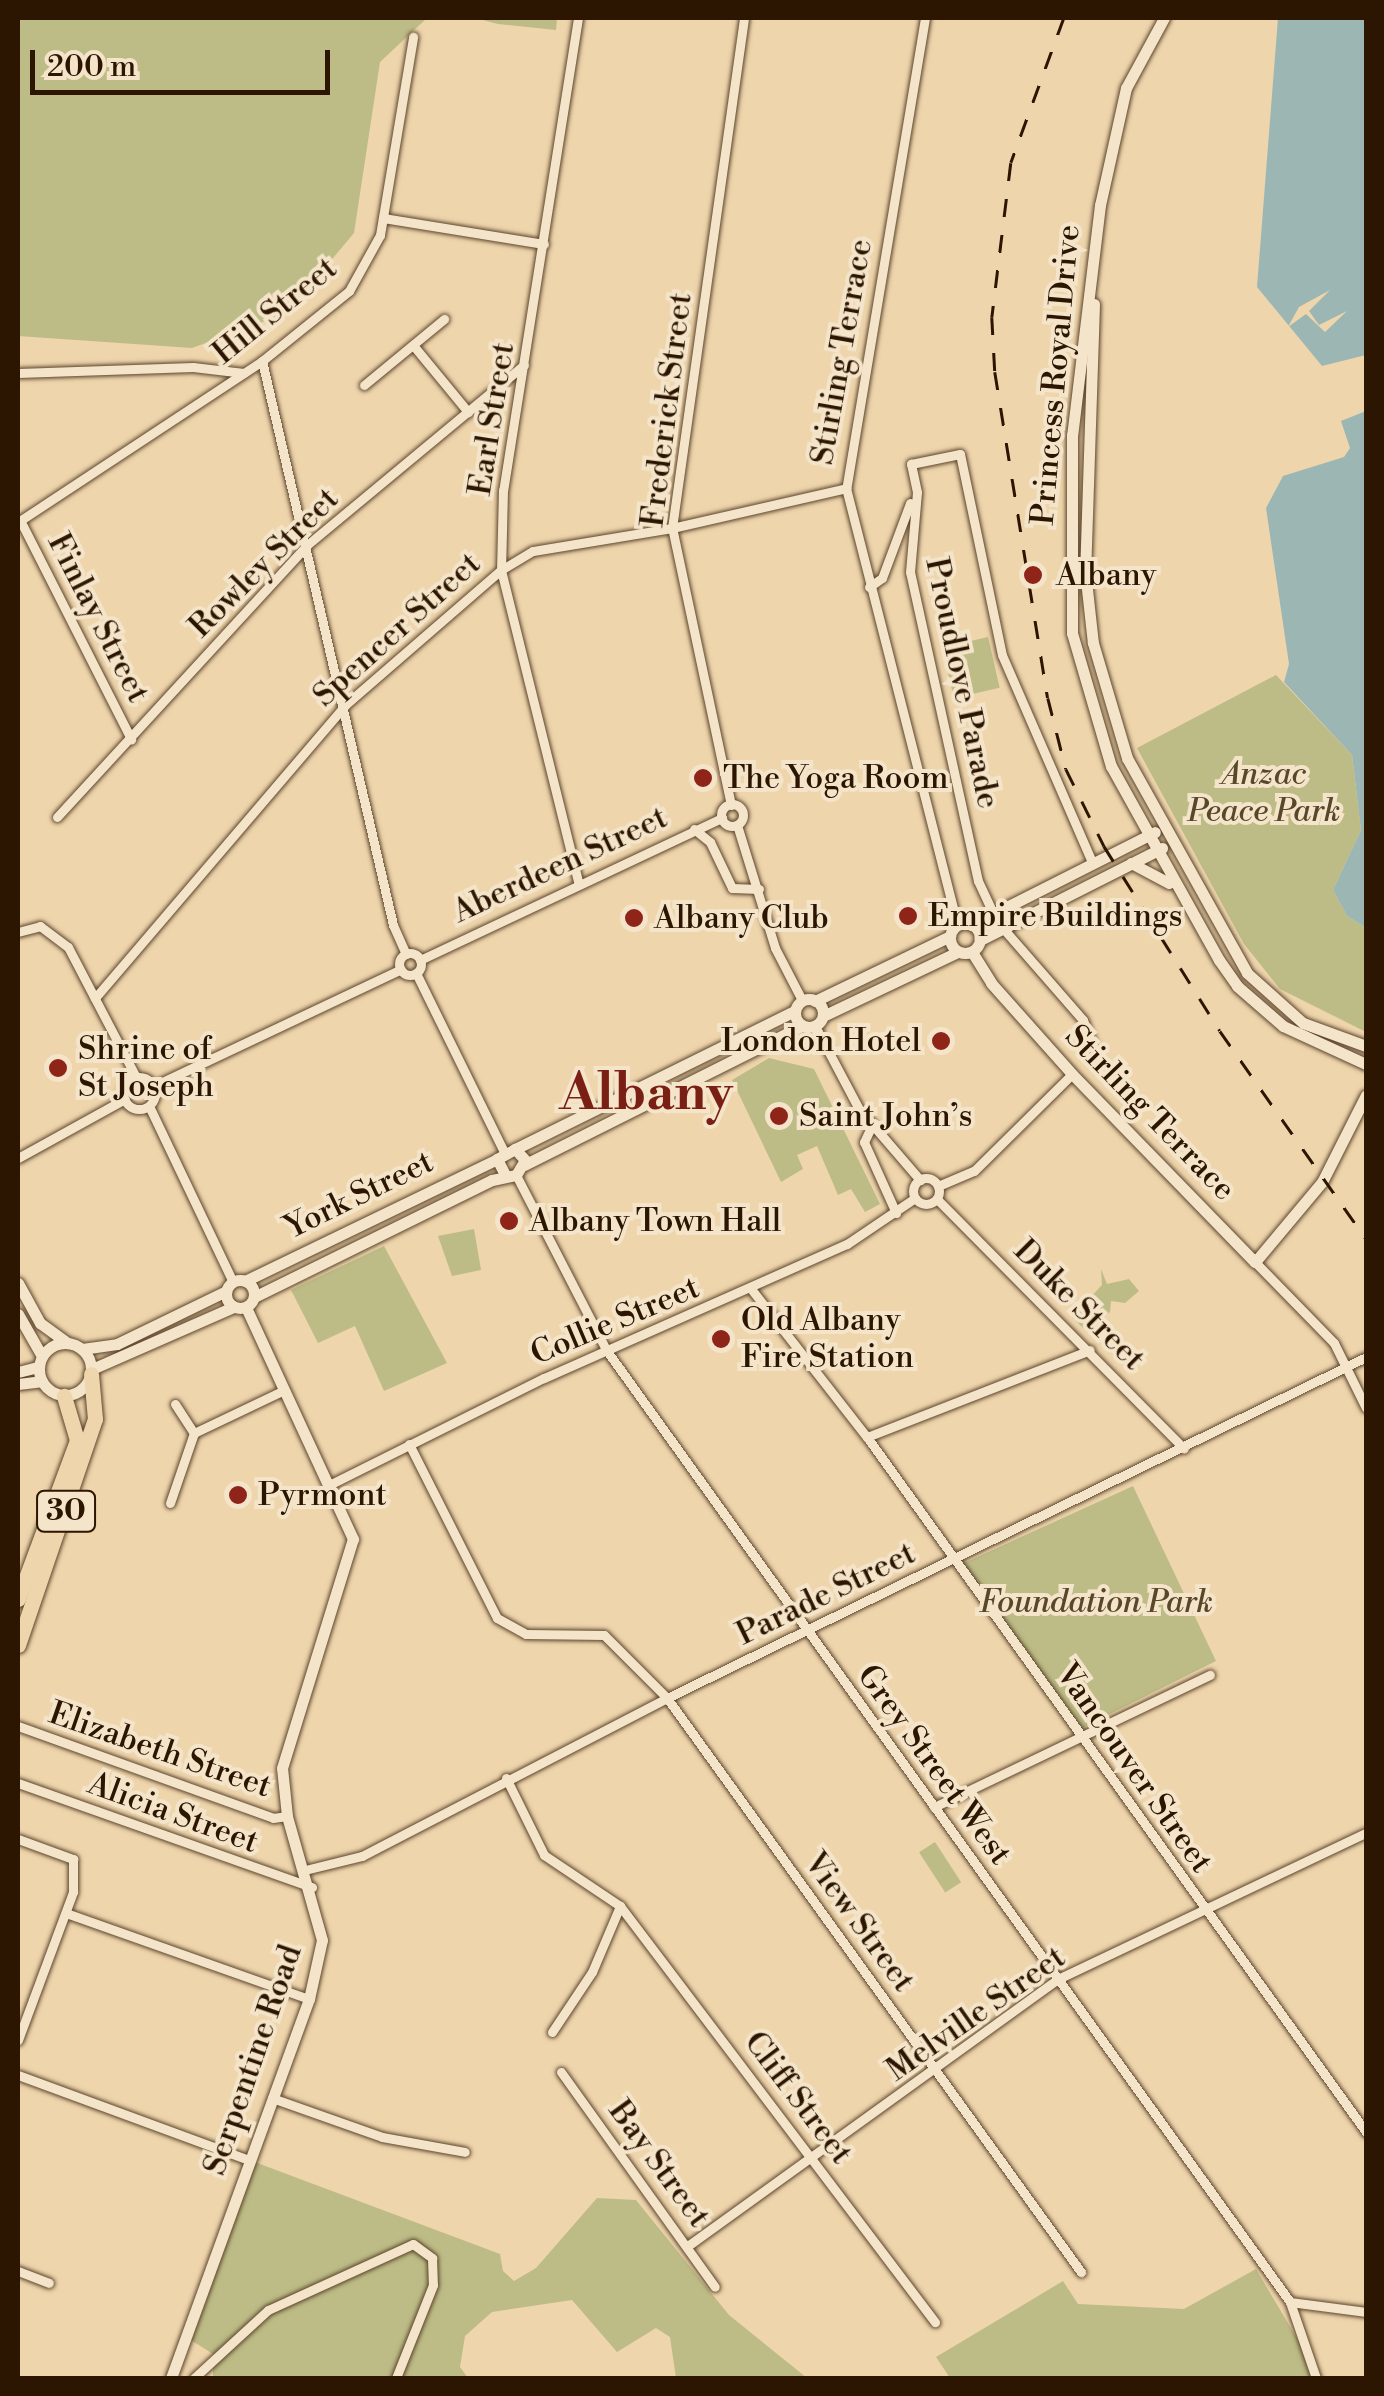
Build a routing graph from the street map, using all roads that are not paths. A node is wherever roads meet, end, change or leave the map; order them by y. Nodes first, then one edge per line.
1 (578, 18) edge
2 (744, 18) edge
3 (925, 18) edge
4 (1164, 18) edge
5 (413, 37) dead end
6 (1100, 205) junction
7 (383, 218) junction
8 (544, 244) junction
9 (444, 318) dead end
10 (413, 345) junction
11 (262, 361) junction
12 (526, 364) junction
13 (18, 373) edge
14 (244, 373) junction
15 (364, 385) dead end
16 (468, 412) junction
17 (1072, 435) junction
18 (1088, 436) junction
19 (846, 488) junction
20 (917, 492) junction
21 (19, 521) edge
22 (672, 528) junction
23 (308, 545) junction
24 (502, 570) junction
25 (869, 587) junction
26 (345, 705) junction
27 (131, 739) junction
28 (731, 805) junction
29 (1132, 807) junction
30 (56, 817) dead end
31 (722, 818) junction
32 (737, 825) junction
33 (1163, 828) junction
34 (694, 829) junction
35 (1148, 835) junction
36 (1170, 843) junction
37 (1124, 849) junction
38 (1156, 851) junction
39 (1131, 863) junction
40 (1093, 864) junction
41 (1100, 878) junction
42 (578, 882) junction
43 (758, 889) junction
44 (993, 913) junction
45 (1002, 926) junction
46 (959, 929) junction
47 (22, 930) edge
48 (980, 940) junction
49 (1208, 940) junction
50 (965, 952) junction
51 (406, 954) junction
52 (420, 960) junction
53 (401, 969) junction
54 (416, 973) junction
55 (95, 998) junction
56 (804, 1004) junction
57 (813, 1023) junction
58 (1366, 1046) edge
59 (1095, 1052) dead end
60 (1366, 1064) edge
61 (1072, 1074) junction
62 (136, 1077) junction
63 (154, 1086) junction
64 (1366, 1095) edge
65 (125, 1099) junction
66 (149, 1106) junction
67 (872, 1124) junction
68 (505, 1153) junction
69 (18, 1158) edge
70 (515, 1172) junction
71 (920, 1180) junction
72 (938, 1186) junction
73 (915, 1198) junction
74 (937, 1199) junction
75 (896, 1213) junction
76 (1256, 1262) junction
77 (18, 1282) edge
78 (235, 1285) junction
79 (752, 1290) junction
80 (244, 1304) junction
81 (18, 1314) edge
82 (68, 1343) junction
83 (82, 1348) junction
84 (1090, 1350) junction
85 (607, 1351) junction
86 (1366, 1357) edge
87 (40, 1361) junction
88 (1348, 1366) junction
89 (91, 1371) junction
90 (18, 1372) edge
91 (41, 1381) junction
92 (18, 1384) edge
93 (284, 1390) junction
94 (64, 1396) junction
95 (175, 1404) dead end
96 (1366, 1408) edge
97 (194, 1434) junction
98 (867, 1437) junction
99 (409, 1444) junction
100 (1184, 1449) junction
101 (331, 1484) junction
102 (170, 1503) dead end
103 (953, 1560) junction
104 (18, 1599) edge
105 (807, 1631) junction
106 (18, 1645) edge
107 (1210, 1675) dead end
108 (668, 1698) junction
109 (18, 1726) edge
110 (1081, 1735) junction
111 (506, 1778) junction
112 (18, 1783) edge
113 (934, 1807) junction
114 (287, 1816) junction
115 (1366, 1833) edge
116 (18, 1839) edge
117 (306, 1870) junction
118 (312, 1887) junction
119 (620, 1906) junction
120 (1205, 1910) junction
121 (66, 1913) junction
122 (1058, 1980) junction
123 (309, 2000) junction
124 (552, 2032) dead end
125 (18, 2040) edge
126 (935, 2071) junction
127 (560, 2072) dead end
128 (18, 2074) edge
129 (272, 2098) junction
130 (1366, 2132) edge
131 (465, 2152) dead end
132 (249, 2160) junction
133 (814, 2160) junction
134 (689, 2245) junction
135 (18, 2271) edge
136 (1081, 2272) dead end
137 (49, 2283) dead end
138 (716, 2287) dead end
139 (1290, 2302) junction
140 (1366, 2312) edge
141 (935, 2322) dead end
142 (171, 2378) edge
143 (194, 2378) edge
144 (396, 2378) edge
145 (1316, 2378) edge

1 - 8 street, Earl Street
2 - 22 street, Frederick Street
3 - 19 street, Stirling Terrace
4 - 6 main road, Princess Royal Drive
5 - 7 street, Hill Street
6 - 17 main road, Princess Royal Drive
6 - 18 main road, Princess Royal Drive
7 - 8 street
7 - 11 street, Hill Street
8 - 12 street, Earl Street
9 - 10 street
10 - 15 street
10 - 16 street
11 - 14 street, Hill Street
11 - 23 street
12 - 16 street, Rowley Street
12 - 24 street, Earl Street
13 - 14 street
14 - 21 street, Hill Street
16 - 23 street, Rowley Street
17 - 18 main road
17 - 29 main road, Princess Royal Drive
18 - 33 main road, Princess Royal Drive
19 - 22 street, Spencer Street
19 - 25 street, Stirling Terrace
20 - 25 street
20 - 40 street, Proudlove Parade
20 - 44 street, Proudlove Parade
21 - 27 street, Finlay Street
22 - 24 street, Spencer Street
22 - 28 street, Frederick Street
23 - 26 street
23 - 27 street, Rowley Street
24 - 26 street, Spencer Street
24 - 42 street, Earl Street
25 - 46 street, Stirling Terrace
26 - 51 street
26 - 55 street, Spencer Street
27 - 30 street, Rowley Street
28 - 31 street
28 - 32 street, Frederick Street
29 - 35 main road, Princess Royal Drive
29 - 37 main road
31 - 32 street
31 - 34 street, Aberdeen Street
32 - 43 street
33 - 35 main road
33 - 36 main road, Princess Royal Drive
34 - 42 street, Aberdeen Street
34 - 43 street
35 - 37 main road
35 - 38 main road, Princess Royal Drive
36 - 38 main road
36 - 58 main road, Princess Royal Drive
37 - 40 main road, York Street
38 - 39 main road
38 - 49 main road, Princess Royal Drive
39 - 41 main road
39 - 49 main road
40 - 41 main road
40 - 44 main road, York Street
41 - 45 main road
42 - 52 street, Aberdeen Street
43 - 56 street
44 - 45 main road
44 - 46 main road, York Street
45 - 48 main road
45 - 59 street
46 - 48 main road
46 - 50 main road, Stirling Terrace
46 - 56 main road, York Street
47 - 55 street
48 - 50 main road
49 - 60 main road, Princess Royal Drive
50 - 57 main road, York Street
50 - 61 main road, Stirling Terrace
51 - 52 street
51 - 53 street
52 - 54 street
53 - 54 street
53 - 63 street
54 - 68 street
55 - 62 street
56 - 57 main road
56 - 57 main road
56 - 68 main road, York Street
57 - 67 street
57 - 70 main road, York Street
61 - 72 street
61 - 76 main road, Stirling Terrace
62 - 63 street
62 - 65 street
63 - 66 street
64 - 76 main road
65 - 66 street
65 - 69 street
66 - 78 street
67 - 71 street
67 - 75 street
68 - 70 main road
68 - 70 main road
68 - 78 main road, York Street
70 - 80 main road, York Street
70 - 85 street, Grey Street West
71 - 72 street
71 - 73 street
72 - 74 street
73 - 74 street
73 - 75 street, Collie Street
74 - 84 street, Duke Street
75 - 79 street, Collie Street
76 - 88 street
77 - 82 main road
78 - 80 main road
78 - 80 main road
78 - 83 main road, York Street
79 - 85 street, Collie Street
79 - 98 street, Vancouver Street
80 - 89 main road, York Street
80 - 93 main road, Serpentine Road
81 - 87 main road
82 - 83 main road
82 - 87 main road
83 - 89 main road
84 - 98 street
84 - 100 street, Duke Street
85 - 99 street, Collie Street
85 - 105 street, Grey Street West
86 - 88 street, Parade Street
87 - 90 main road
87 - 91 main road
88 - 96 street
88 - 100 street, Parade Street
89 - 94 main road
89 - 106 highway, 30
91 - 92 main road
91 - 94 main road
93 - 97 street
93 - 101 main road, Serpentine Road
94 - 104 highway, 30
95 - 97 street
97 - 102 street
98 - 103 street, Vancouver Street
99 - 101 street, Collie Street
99 - 108 street, View Street
100 - 103 street, Parade Street
101 - 114 main road, Serpentine Road
103 - 105 street, Parade Street
103 - 110 street, Vancouver Street
105 - 108 street, Parade Street
105 - 113 street, Grey Street West
107 - 110 street
108 - 111 street, Parade Street
108 - 126 street, View Street
109 - 114 street, Elizabeth Street
110 - 113 street
110 - 120 street, Vancouver Street
111 - 117 street, Parade Street
111 - 119 street, Cliff Street
112 - 118 street, Alicia Street
113 - 122 street, Grey Street West
114 - 117 main road, Serpentine Road
115 - 120 street, Melville Street
116 - 121 street
117 - 118 main road, Serpentine Road
118 - 123 main road, Serpentine Road
119 - 124 street
119 - 133 street, Cliff Street
120 - 122 street, Melville Street
120 - 130 street, Vancouver Street
121 - 123 street
121 - 125 street
122 - 126 street, Melville Street
122 - 139 street, Grey Street West
123 - 129 main road, Serpentine Road
126 - 133 street, Melville Street
126 - 136 street, View Street
127 - 134 street, Bay Street
128 - 132 street
129 - 131 street
129 - 132 main road, Serpentine Road
132 - 142 main road, Serpentine Road
133 - 134 street, Melville Street
133 - 141 street, Cliff Street
134 - 138 street, Bay Street
135 - 137 street
139 - 140 street
139 - 145 street, Grey Street West
143 - 144 street

